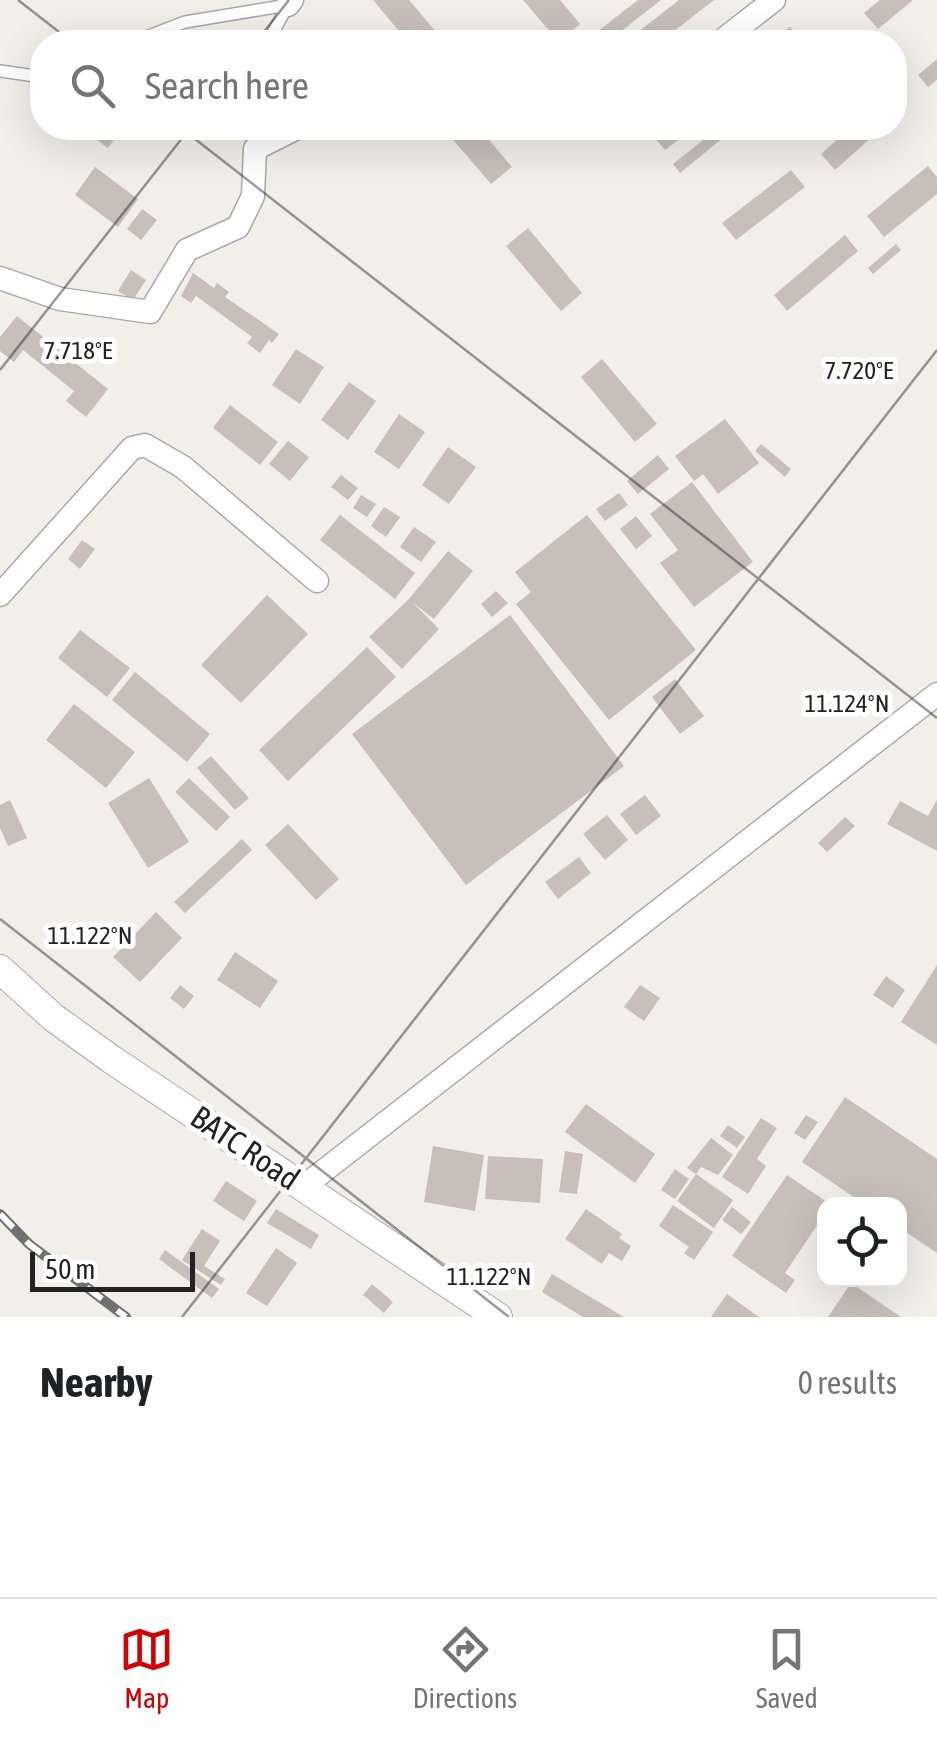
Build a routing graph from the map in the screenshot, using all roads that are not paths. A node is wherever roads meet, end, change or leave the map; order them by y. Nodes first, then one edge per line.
1 (774, 0) edge
2 (290, 2) edge
3 (165, 30) edge
4 (275, 30) edge
5 (735, 30) edge
6 (0, 71) edge
7 (30, 75) edge
8 (254, 140) edge
9 (0, 278) edge
10 (317, 582) dead end
11 (0, 595) edge
12 (937, 694) edge
13 (0, 968) edge
14 (303, 1187) junction
15 (498, 1317) edge

1 - 5 street
2 - 3 lane
2 - 4 lane
6 - 7 lane
8 - 9 street
10 - 11 street
12 - 14 street
13 - 14 street, BATC Road
14 - 15 street, BATC Road

